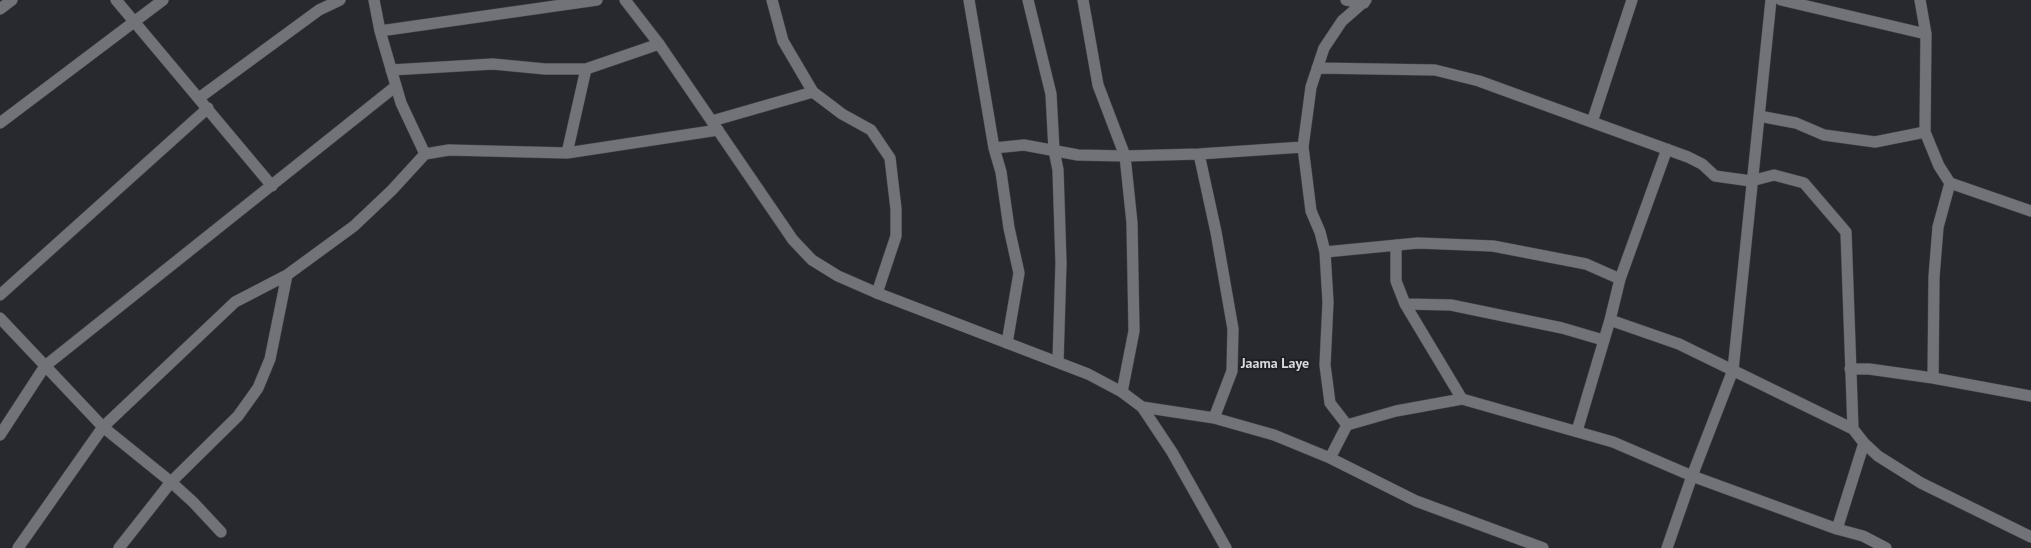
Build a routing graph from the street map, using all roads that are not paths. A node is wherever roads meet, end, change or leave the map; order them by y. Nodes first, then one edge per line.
1 (12, 0) edge
2 (116, 0) edge
3 (163, 0) edge
4 (340, 0) edge
5 (374, 0) edge
6 (597, 0) edge
7 (625, 0) edge
8 (772, 0) edge
9 (969, 0) edge
10 (1028, 0) edge
11 (1083, 0) edge
12 (1346, 0) edge
13 (1632, 0) edge
14 (1771, 0) edge
15 (1781, 0) edge
16 (1920, 0) edge
17 (1365, 1) edge
18 (0, 9) edge
19 (134, 22) junction
20 (380, 31) junction
21 (1926, 34) junction
22 (659, 44) junction
23 (1317, 68) junction
24 (586, 69) junction
25 (391, 70) junction
26 (396, 86) junction
27 (813, 92) junction
28 (199, 98) junction
29 (208, 108) junction
30 (1759, 116) junction
31 (1592, 122) junction
32 (0, 123) edge
33 (715, 125) junction
34 (1925, 132) junction
35 (1303, 147) junction
36 (994, 148) junction
37 (1667, 149) junction
38 (1054, 150) junction
39 (567, 153) junction
40 (425, 154) junction
41 (1199, 154) junction
42 (1125, 156) junction
43 (1751, 180) junction
44 (1950, 183) junction
45 (272, 186) junction
46 (2031, 211) edge
47 (1396, 245) junction
48 (1325, 252) junction
49 (287, 275) junction
50 (1620, 279) junction
51 (877, 294) junction
52 (0, 295) edge
53 (1405, 304) junction
54 (1610, 320) junction
55 (2, 324) edge
56 (1603, 340) junction
57 (1007, 343) junction
58 (1058, 362) junction
59 (45, 366) junction
60 (1850, 369) junction
61 (1733, 370) junction
62 (1933, 378) junction
63 (1122, 392) junction
64 (2031, 396) edge
65 (1462, 399) junction
66 (1142, 407) junction
67 (1214, 418) junction
68 (1347, 425) junction
69 (103, 427) junction
70 (1853, 429) junction
71 (1577, 431) junction
72 (0, 435) edge
73 (1864, 443) junction
74 (1330, 458) junction
75 (1692, 476) junction
76 (171, 482) junction
77 (1837, 529) junction
78 (221, 532) dead end
79 (1863, 536) junction
80 (2031, 537) edge
81 (18, 548) edge
82 (119, 548) edge
83 (1226, 548) edge
84 (1543, 548) edge
85 (1668, 548) edge
86 (1872, 548) edge
87 (1886, 548) edge

1 - 18 street
2 - 19 street
3 - 19 street
4 - 28 street
5 - 20 street
6 - 20 street
7 - 22 street
8 - 27 street
9 - 36 street
10 - 38 street
11 - 42 street
12 - 17 street
13 - 31 street
14 - 30 street
15 - 21 street
16 - 21 street
17 - 23 street
19 - 28 street
19 - 32 street
20 - 25 street
21 - 34 street
22 - 24 street
22 - 33 street
23 - 31 street
23 - 35 street
24 - 25 street
24 - 39 street
25 - 26 street
26 - 40 street
26 - 45 street
27 - 33 street
27 - 51 street
28 - 29 street
29 - 45 street
29 - 52 street
30 - 34 street
30 - 43 street
31 - 37 street
33 - 39 street
33 - 51 street
34 - 44 street
35 - 41 street
35 - 48 street
36 - 38 street
36 - 57 street
37 - 43 street
37 - 50 street
38 - 42 street
38 - 58 street
39 - 40 street
40 - 49 street
41 - 42 street
41 - 67 street
42 - 63 street
43 - 60 street
43 - 61 street
44 - 46 street
44 - 62 street
45 - 59 street
47 - 48 street
47 - 50 street
47 - 53 street
48 - 68 street
49 - 69 street
49 - 76 street
50 - 54 street
51 - 57 street
53 - 56 street
53 - 65 street
54 - 56 street
54 - 61 street
55 - 59 street
56 - 71 street
57 - 58 street
58 - 63 street
59 - 69 street
59 - 72 street
60 - 62 street
60 - 70 street
61 - 70 street
61 - 75 street
62 - 64 street
63 - 66 street
65 - 68 street
65 - 71 street
66 - 67 street
66 - 83 street
67 - 74 street
68 - 74 street
69 - 76 street
69 - 81 street
70 - 73 street
71 - 75 street
73 - 77 street
73 - 80 street
74 - 84 street
75 - 77 street
75 - 85 street
76 - 78 street
76 - 82 street
77 - 79 street
79 - 86 street
79 - 87 street

